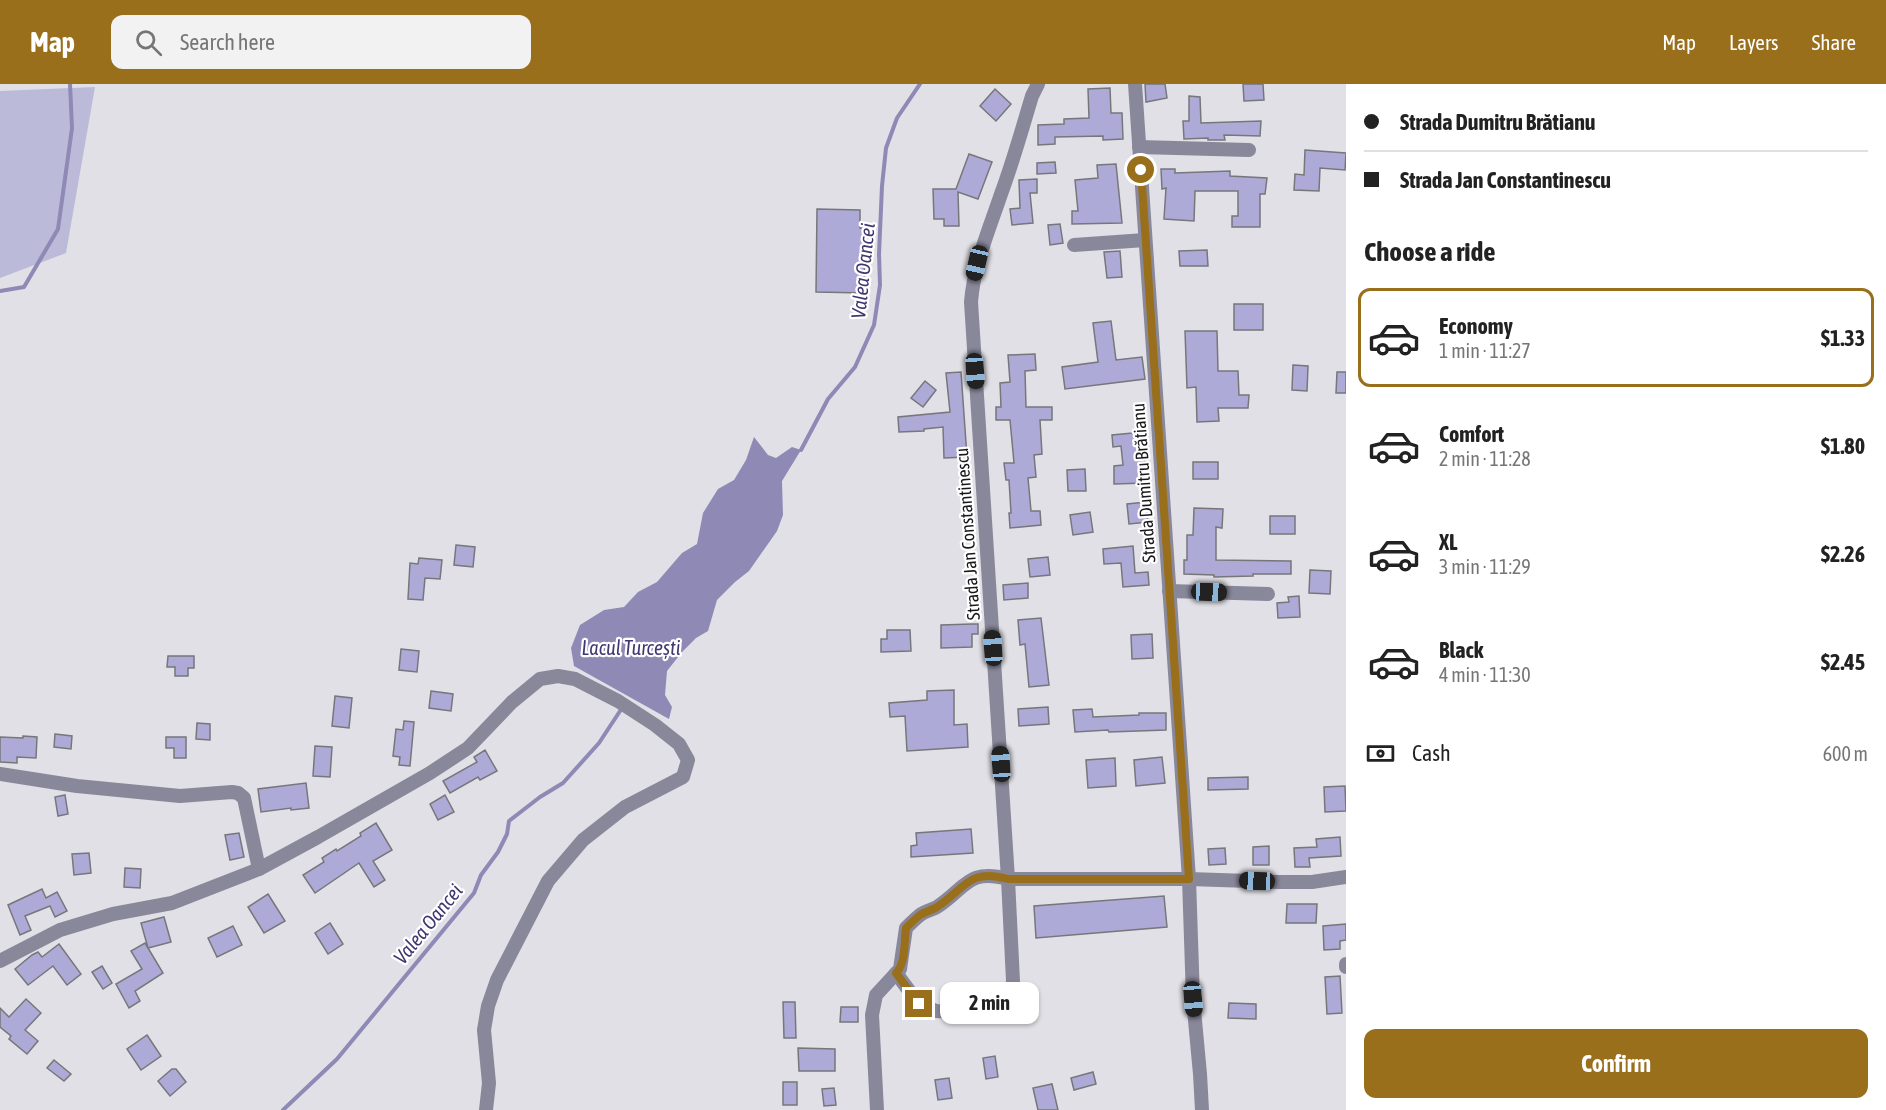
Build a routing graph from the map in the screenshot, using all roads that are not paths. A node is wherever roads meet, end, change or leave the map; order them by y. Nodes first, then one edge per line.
1 (1038, 84) edge
2 (1135, 84) edge
3 (1139, 147) junction
4 (1249, 150) dead end
5 (1145, 240) junction
6 (1074, 244) dead end
7 (1169, 591) junction
8 (1268, 594) dead end
9 (0, 774) edge
10 (259, 869) junction
11 (1346, 877) edge
12 (1008, 879) junction
13 (1189, 879) junction
14 (0, 961) edge
15 (896, 973) junction
16 (486, 1110) edge
17 (877, 1110) edge
18 (1202, 1110) edge

1 - 12 street, Strada Jan Constantinescu
2 - 3 street, Strada Dumitru Brătianu
3 - 4 street
3 - 5 street, Strada Dumitru Brătianu
5 - 6 street
5 - 7 street, Strada Dumitru Brătianu
7 - 8 street
7 - 13 street, Strada Dumitru Brătianu
9 - 10 street
10 - 14 street
10 - 16 street
11 - 13 street
12 - 13 street
12 - 15 street
12 - 15 street, Strada Jan Constantinescu
13 - 18 street, Strada Dumitru Brătianu
15 - 17 street

